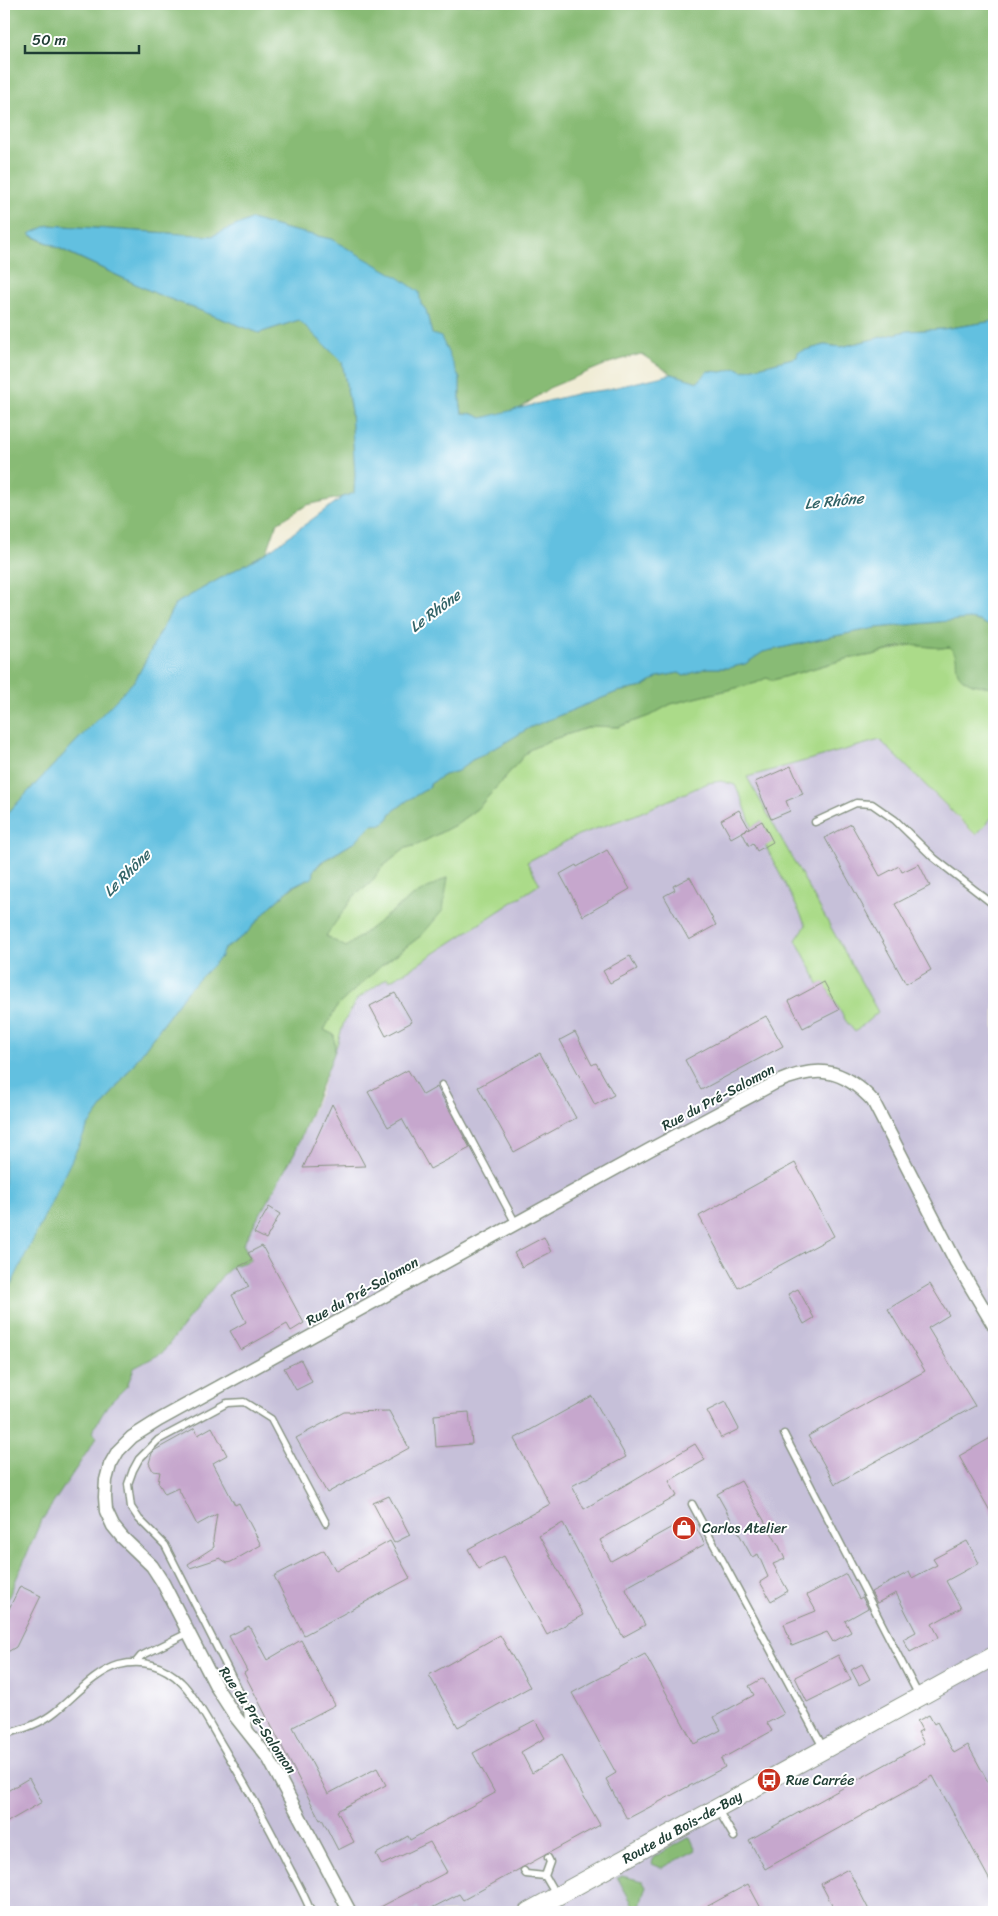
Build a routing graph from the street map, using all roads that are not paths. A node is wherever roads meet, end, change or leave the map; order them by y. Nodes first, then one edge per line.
1 (815, 822) dead end
2 (994, 905) edge
3 (442, 1084) dead end
4 (516, 1224) junction
5 (994, 1326) edge
6 (784, 1434) dead end
7 (692, 1504) dead end
8 (326, 1523) dead end
9 (188, 1633) junction
10 (994, 1656) edge
11 (136, 1662) junction
12 (920, 1697) junction
13 (249, 1733) junction
14 (4, 1734) edge
15 (824, 1750) junction
16 (717, 1808) junction
17 (734, 1837) dead end
18 (548, 1858) dead end
19 (524, 1871) dead end
20 (545, 1876) junction
21 (556, 1896) junction
22 (311, 1912) edge
23 (350, 1912) edge
24 (528, 1912) edge

1 - 2 lane
3 - 4 lane
4 - 5 street, Rue du Pré-Salomon
4 - 9 street, Rue du Pré-Salomon
6 - 12 lane
7 - 15 lane
8 - 13 lane
9 - 11 lane
9 - 13 street, Rue du Pré-Salomon
10 - 12 main road, Route du Bois-de-Bay
11 - 14 lane
11 - 22 lane
12 - 15 main road, Route du Bois-de-Bay
13 - 23 street, Rue du Pré-Salomon
15 - 16 main road, Route du Bois-de-Bay
16 - 17 lane
16 - 21 main road, Route du Bois-de-Bay
18 - 20 lane
19 - 20 lane
20 - 21 lane
21 - 24 main road, Route du Bois-de-Bay

